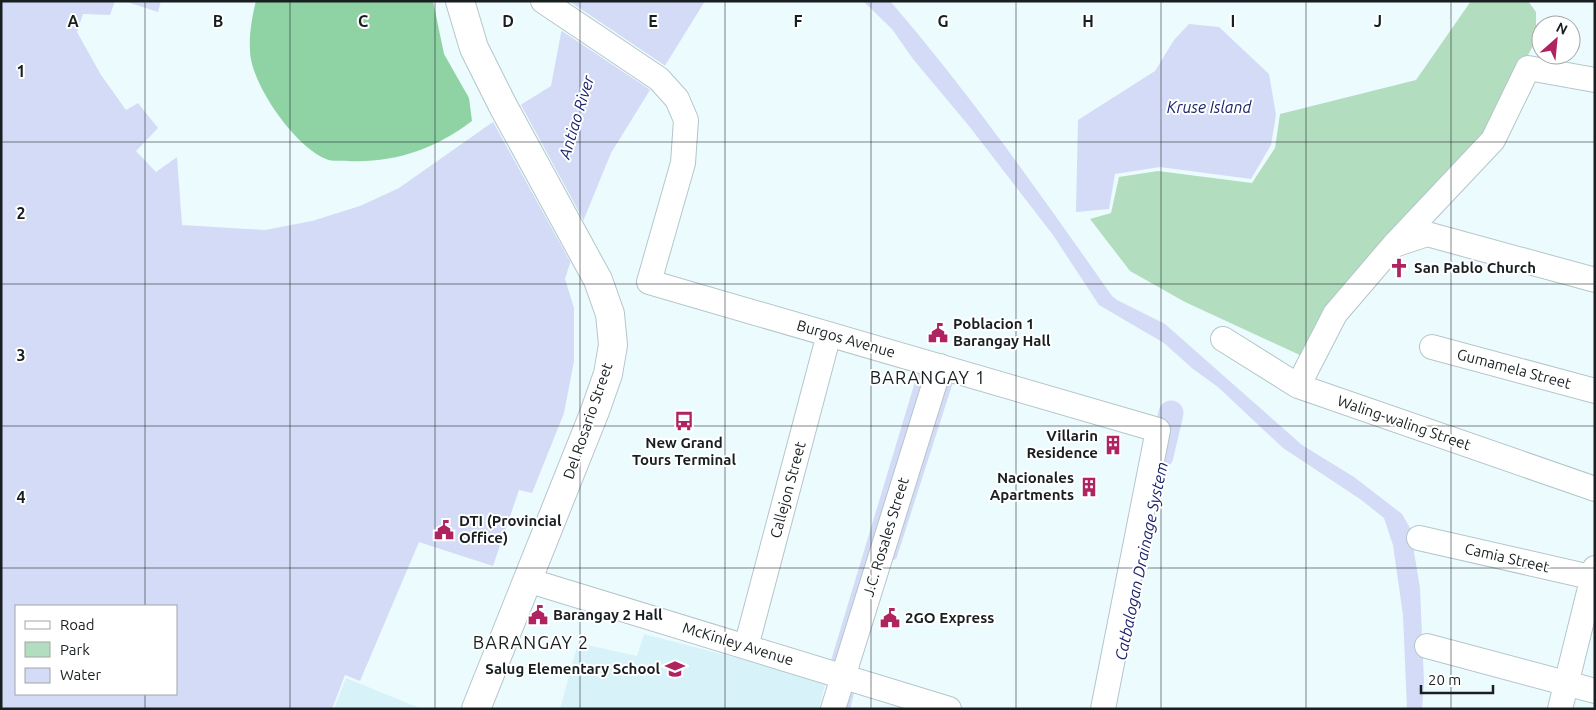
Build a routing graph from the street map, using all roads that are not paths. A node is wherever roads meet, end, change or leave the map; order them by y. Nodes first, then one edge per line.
1 (460, 1) edge
2 (543, 2) edge
3 (1595, 80) edge
4 (1394, 245) junction
5 (1595, 280) edge
6 (830, 334) junction
7 (1223, 339) dead end
8 (1432, 347) dead end
9 (940, 366) junction
10 (1298, 386) junction
11 (1595, 391) edge
12 (1595, 488) edge
13 (1419, 538) dead end
14 (1594, 575) edge
15 (527, 580) junction
16 (746, 646) junction
17 (1427, 646) dead end
18 (843, 677) junction
19 (1566, 683) junction
20 (1595, 691) edge
21 (476, 709) edge
22 (833, 709) edge
23 (949, 709) edge
24 (1102, 709) edge
25 (1560, 709) edge

1 - 15 main road, Del Rosario Street
2 - 6 street, Burgos Avenue
3 - 4 street
4 - 5 street
4 - 10 street
6 - 9 street, Burgos Avenue
6 - 16 street, Callejon Street
7 - 10 street, Waling-waling Street
8 - 11 street, Gumamela Street
9 - 18 street, J.C. Rosales Street
9 - 24 street, Burgos Avenue
10 - 12 street, Waling-waling Street
13 - 14 street, Camia Street
14 - 19 street
15 - 16 street, McKinley Avenue
15 - 21 main road, Del Rosario Street
16 - 18 street, McKinley Avenue
17 - 19 street
18 - 22 street, J.C. Rosales Street
18 - 23 street, McKinley Avenue
19 - 20 street
19 - 25 street

